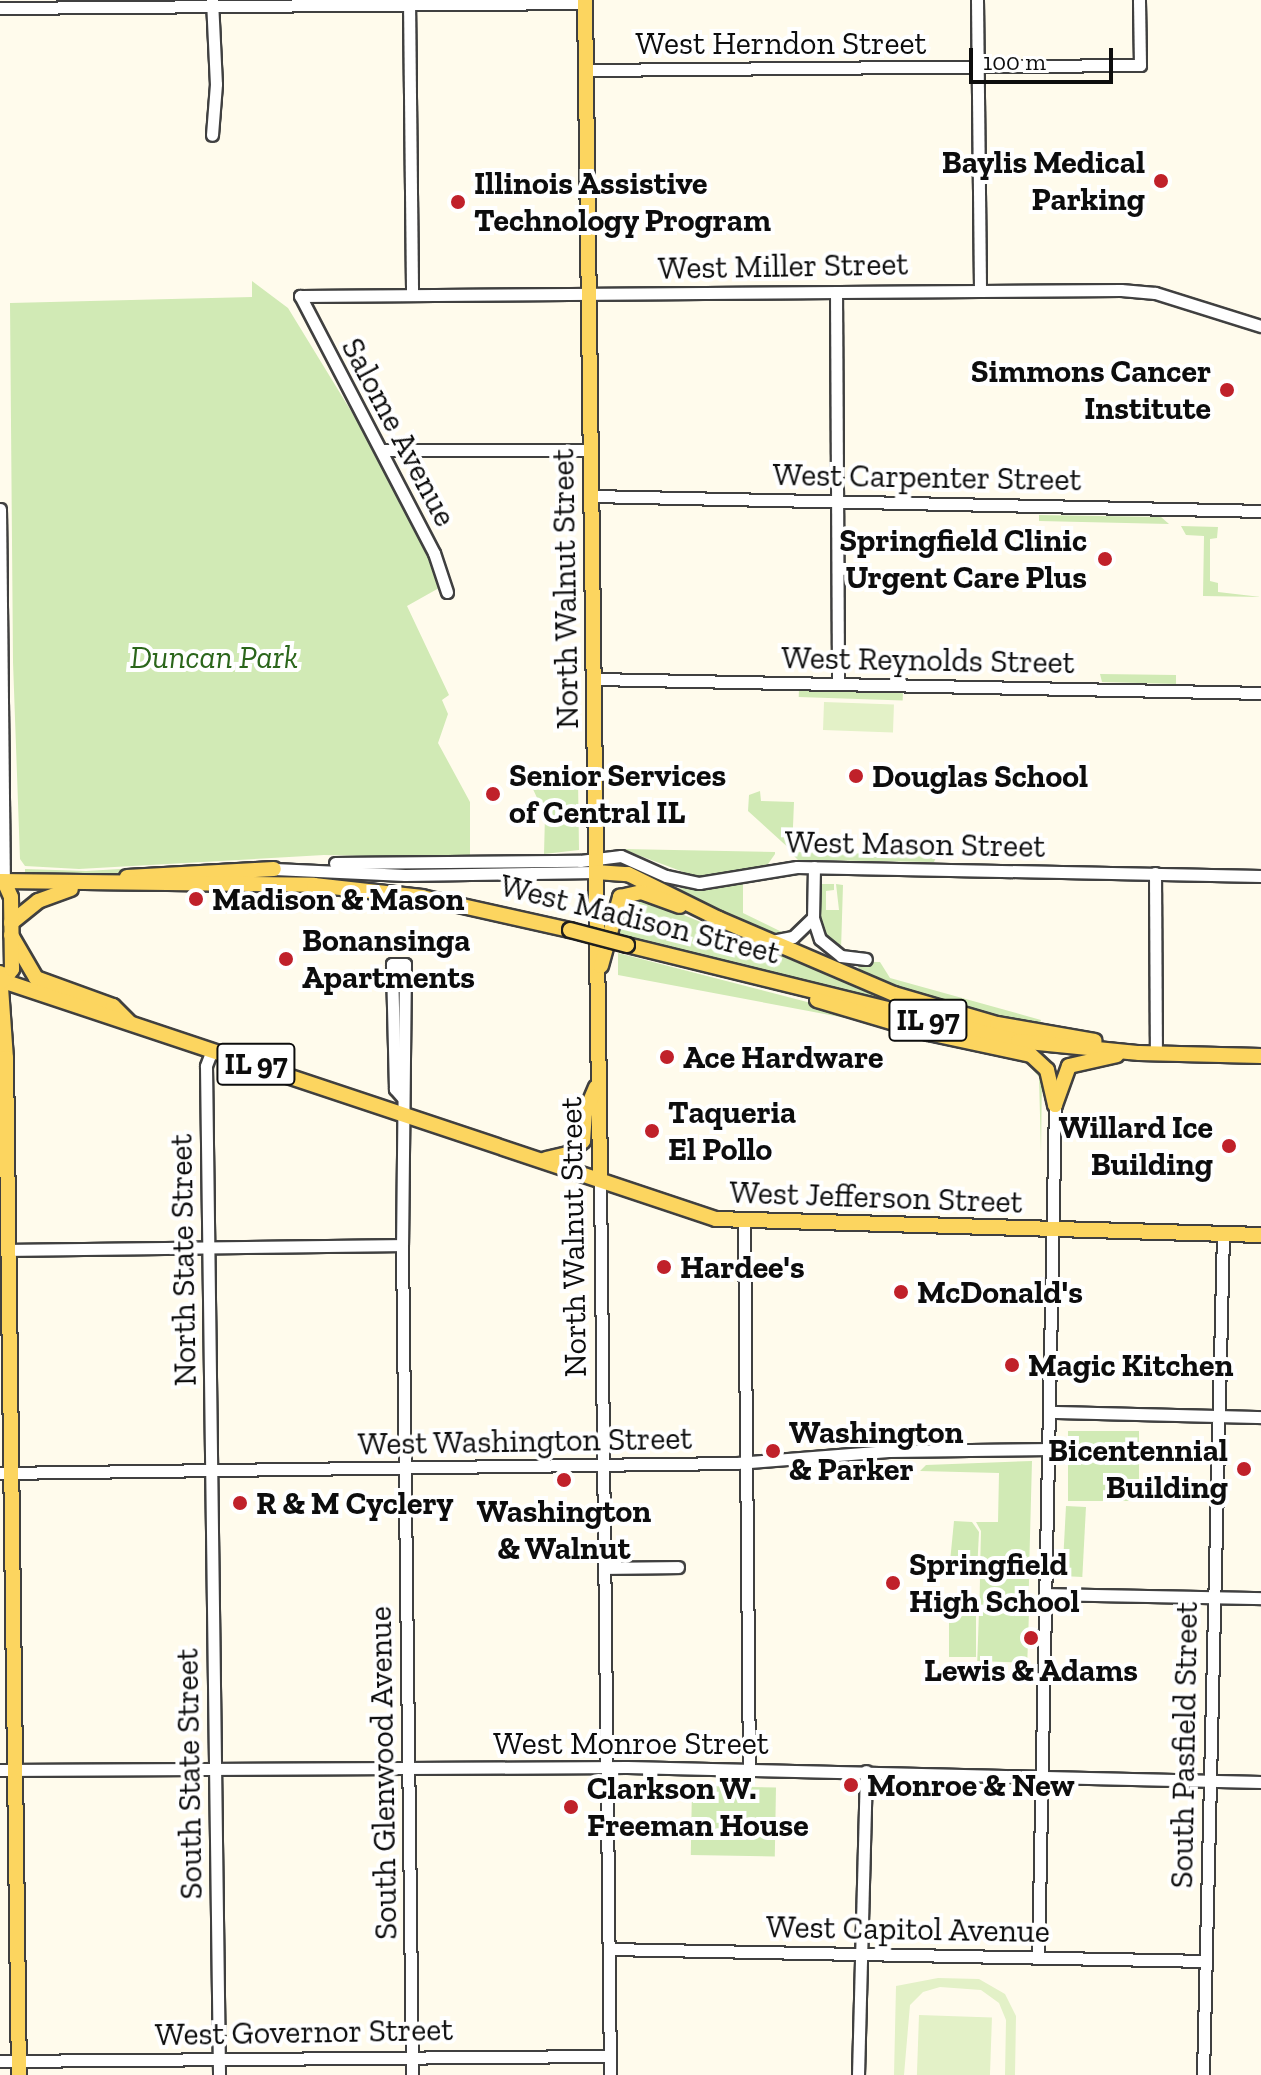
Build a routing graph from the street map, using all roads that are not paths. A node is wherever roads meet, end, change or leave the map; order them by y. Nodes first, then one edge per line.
1 (977, 0) edge
2 (1139, 0) edge
3 (585, 1) edge
4 (409, 2) edge
5 (213, 3) edge
6 (0, 8) edge
7 (977, 66) junction
8 (586, 70) junction
9 (212, 135) dead end
10 (980, 290) junction
11 (836, 292) junction
12 (412, 294) junction
13 (589, 294) junction
14 (300, 296) joint
15 (1261, 326) edge
16 (382, 450) junction
17 (591, 450) junction
18 (592, 496) junction
19 (840, 501) junction
20 (0, 509) edge
21 (1261, 511) edge
22 (447, 592) dead end
23 (595, 679) junction
24 (838, 684) junction
25 (1261, 693) edge
26 (1, 755) edge
27 (335, 863) dead end
28 (596, 866) junction
29 (814, 867) junction
30 (274, 869) joint
31 (1155, 873) junction
32 (1261, 876) edge
33 (1, 883) edge
34 (82, 885) junction
35 (813, 918) junction
36 (719, 919) junction
37 (11, 929) junction
38 (772, 941) junction
39 (866, 959) dead end
40 (730, 971) junction
41 (598, 973) junction
42 (1, 978) edge
43 (129, 1023) junction
44 (212, 1050) junction
45 (1129, 1052) junction
46 (1156, 1054) junction
47 (1261, 1056) edge
48 (599, 1081) junction
49 (402, 1097) junction
50 (1055, 1105) junction
51 (402, 1114) junction
52 (542, 1159) junction
53 (600, 1179) junction
54 (744, 1223) junction
55 (1055, 1232) junction
56 (1223, 1235) junction
57 (1261, 1235) edge
58 (402, 1245) junction
59 (209, 1247) junction
60 (8, 1250) junction
61 (1052, 1412) junction
62 (1218, 1416) junction
63 (1261, 1417) edge
64 (1051, 1449) junction
65 (747, 1462) junction
66 (603, 1466) junction
67 (405, 1470) junction
68 (212, 1472) junction
69 (6, 1473) edge
70 (678, 1567) dead end
71 (605, 1568) junction
72 (1047, 1594) junction
73 (1214, 1597) junction
74 (1261, 1598) edge
75 (608, 1767) junction
76 (409, 1768) junction
77 (215, 1769) junction
78 (749, 1769) junction
79 (7, 1771) edge
80 (866, 1771) junction
81 (1042, 1776) junction
82 (1210, 1781) junction
83 (1261, 1782) edge
84 (609, 1949) junction
85 (861, 1954) junction
86 (1038, 1958) junction
87 (1205, 1961) junction
88 (609, 2056) junction
89 (412, 2057) junction
90 (218, 2058) junction
91 (0, 2061) edge
92 (18, 2068) edge
93 (219, 2075) edge
94 (412, 2075) edge
95 (610, 2075) edge
96 (858, 2075) edge
97 (1203, 2075) edge

1 - 7 street
2 - 7 street, West Herndon Street
3 - 4 street
3 - 8 main road, North Walnut Street
4 - 5 street
4 - 12 street
5 - 6 street
5 - 9 street
7 - 8 street, West Herndon Street
7 - 10 street
8 - 13 main road, North Walnut Street
10 - 11 street, West Miller Street
10 - 15 street, West Miller Street
11 - 13 street, West Miller Street
11 - 19 street
12 - 13 street, West Miller Street
12 - 14 street, West Miller Street
13 - 17 main road, North Walnut Street
14 - 16 street, Salome Avenue
16 - 17 street
16 - 22 street, Salome Avenue
17 - 18 main road, North Walnut Street
18 - 19 street, West Carpenter Street
18 - 23 main road, North Walnut Street
19 - 21 street, West Carpenter Street
19 - 24 street
20 - 26 street
23 - 24 street, West Reynolds Street
23 - 28 main road, North Walnut Street
24 - 25 street, West Reynolds Street
26 - 33 street
27 - 28 street, West Mason Street
28 - 29 street, West Mason Street
28 - 30 street, West Mason Street
28 - 36 main road
28 - 41 main road, North Walnut Street
29 - 31 street, West Mason Street
29 - 35 street
30 - 34 main road
31 - 32 street, West Mason Street
31 - 46 street
33 - 34 main road, West Madison Street / IL 97
33 - 37 main road
34 - 37 main road
34 - 40 main road, West Madison Street / IL 97, bridge
35 - 38 street
35 - 39 street
36 - 38 main road
36 - 41 main road
37 - 42 main road
37 - 43 main road
38 - 45 main road
40 - 45 main road, West Madison Street / IL 97
40 - 50 main road
41 - 48 main road, North Walnut Street
42 - 43 main road, West Jefferson Street / IL 97
42 - 60 main road
43 - 44 main road, West Jefferson Street / IL 97
44 - 51 main road, West Jefferson Street / IL 97
44 - 59 street, North State Street
45 - 46 main road, West Madison Street / IL 97
45 - 50 main road
46 - 47 main road, West Madison Street / IL 97
48 - 52 main road
48 - 53 main road, North Walnut Street
49 - 49 street
49 - 51 street, South Glenwood Avenue
50 - 55 street
51 - 52 main road, West Jefferson Street / IL 97
51 - 58 street, South Glenwood Avenue
52 - 53 main road, West Jefferson Street / IL 97
53 - 54 main road, West Jefferson Street / IL 97
53 - 66 street, North Walnut Street
54 - 55 main road, West Jefferson Street / IL 97
54 - 65 street
55 - 56 main road, West Jefferson Street / IL 97
55 - 61 street
56 - 57 main road, West Jefferson Street / IL 97
56 - 62 street, South Pasfield Street
58 - 59 street
58 - 67 street, South Glenwood Avenue
59 - 60 street
59 - 68 street, North State Street
60 - 69 main road
61 - 62 street
61 - 64 street
62 - 63 street
62 - 73 street, South Pasfield Street
64 - 65 street, West Washington Street
64 - 72 street
65 - 66 street, West Washington Street
65 - 78 street
66 - 67 street, West Washington Street
66 - 71 street, North Walnut Street
67 - 68 street, West Washington Street
67 - 76 street, South Glenwood Avenue
68 - 69 street, West Washington Street
68 - 77 street, South State Street
69 - 79 main road
70 - 71 street
71 - 75 street, North Walnut Street
72 - 73 street
72 - 81 street
73 - 74 street
73 - 82 street, South Pasfield Street
75 - 76 street, West Monroe Street
75 - 78 street, West Monroe Street
75 - 84 street, North Walnut Street
76 - 77 street, West Monroe Street
76 - 89 street, South Glenwood Avenue
77 - 79 street, West Monroe Street
77 - 90 street, South State Street
78 - 80 street, West Monroe Street
79 - 92 main road
80 - 81 street, West Monroe Street
80 - 85 street
81 - 82 street, West Monroe Street
81 - 86 street
82 - 83 street, West Monroe Street
82 - 87 street, South Pasfield Street
84 - 85 street, West Capitol Avenue
84 - 88 street, North Walnut Street
85 - 86 street, West Capitol Avenue
85 - 96 street
86 - 87 street, West Capitol Avenue
87 - 97 street, South Pasfield Street
88 - 89 street, West Governor Street
88 - 95 street, North Walnut Street
89 - 90 street, West Governor Street
89 - 94 street, South Glenwood Avenue
90 - 92 street, West Governor Street
90 - 93 street, South State Street
91 - 92 street, West Governor Street

